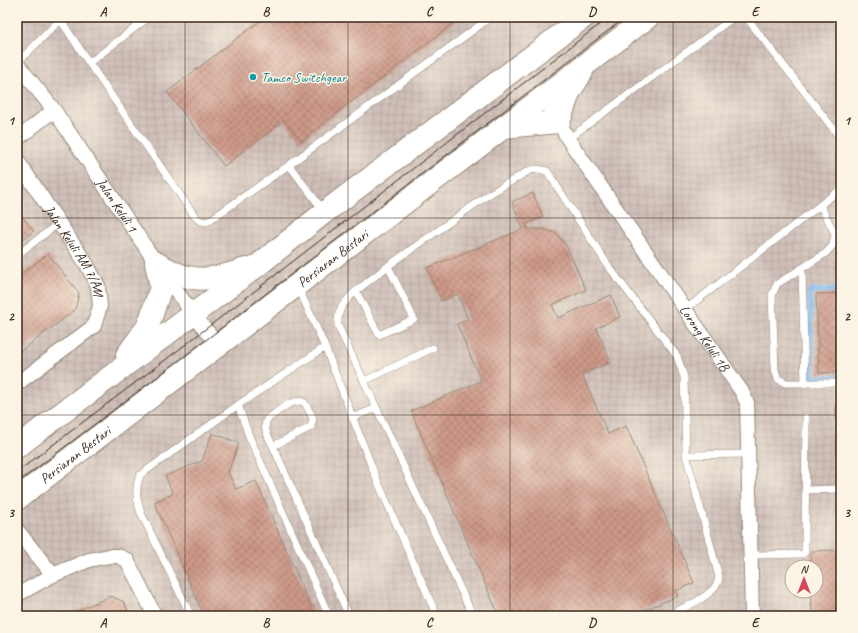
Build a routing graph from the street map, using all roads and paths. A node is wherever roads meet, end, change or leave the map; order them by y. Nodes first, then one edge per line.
1 (149, 17) edge
2 (491, 17) edge
3 (584, 17) edge
4 (648, 17) edge
5 (734, 17) edge
6 (746, 17) edge
7 (834, 17) edge
8 (62, 18) edge
9 (841, 26) edge
10 (17, 63) edge
11 (88, 63) junction
12 (587, 63) junction
13 (542, 98) junction
14 (54, 110) junction
15 (504, 127) junction
16 (563, 130) junction
17 (839, 136) dead end
18 (17, 139) edge
19 (17, 160) edge
20 (289, 165) junction
21 (841, 189) edge
22 (820, 205) junction
23 (325, 212) junction
24 (59, 223) junction
25 (17, 255) edge
26 (156, 263) junction
27 (257, 266) junction
28 (388, 266) junction
29 (802, 269) junction
30 (298, 285) junction
31 (356, 291) junction
32 (686, 308) junction
33 (193, 314) junction
34 (218, 346) junction
35 (324, 347) junction
36 (433, 348) dead end
37 (111, 375) junction
38 (364, 381) junction
39 (841, 383) edge
40 (17, 384) edge
41 (804, 384) junction
42 (238, 405) junction
43 (376, 408) junction
44 (806, 417) dead end
45 (352, 418) junction
46 (273, 446) junction
47 (17, 447) edge
48 (749, 454) junction
49 (686, 455) junction
50 (841, 489) edge
51 (805, 490) junction
52 (17, 499) edge
53 (17, 530) edge
54 (752, 555) junction
55 (53, 575) junction
56 (17, 595) edge
57 (436, 614) edge
58 (155, 616) edge
59 (191, 616) edge
60 (329, 616) edge
61 (349, 616) edge
62 (428, 616) edge
63 (473, 616) edge
64 (665, 616) edge
65 (752, 616) edge

1 - 11 lane
2 - 20 lane
3 - 23 main road
4 - 12 main road, Persiaran Bestari
5 - 16 lane
6 - 17 lane
7 - 9 lane
8 - 10 lane
8 - 11 lane
10 - 14 street, Jalan Keluli 1
11 - 20 lane
12 - 13 main road, Persiaran Bestari
12 - 16 main road
13 - 15 main road, Persiaran Bestari
13 - 16 street, Lorong Keluli 1B
14 - 18 street
14 - 26 street, Jalan Keluli 1
15 - 16 main road
15 - 30 main road, Persiaran Bestari
16 - 32 street, Lorong Keluli 1B
19 - 24 street, Jalan Keluli AM 7/AM
20 - 23 lane
21 - 22 lane
22 - 29 lane
22 - 32 lane
23 - 27 main road
24 - 25 lane
24 - 40 street, Jalan Keluli AM 7/AM
26 - 27 main road
26 - 33 street, Jalan Keluli 1
26 - 37 main road
27 - 33 main road
28 - 31 lane
28 - 31 lane
28 - 49 lane
29 - 41 lane
29 - 41 lane
30 - 34 main road, Persiaran Bestari
30 - 35 lane
31 - 38 lane
32 - 48 street, Lorong Keluli 1B
33 - 34 street, Jalan Keluli 1
33 - 37 main road
34 - 52 main road, Persiaran Bestari
35 - 42 lane
35 - 45 lane
36 - 38 lane
37 - 47 main road
38 - 43 lane
39 - 41 lane
42 - 59 lane
42 - 60 lane
43 - 45 lane
43 - 63 lane
44 - 51 lane
45 - 57 lane
46 - 46 lane
46 - 61 lane
48 - 49 lane
48 - 54 street, Lorong Keluli 1B
49 - 64 lane
50 - 51 lane
51 - 54 lane
53 - 55 street
54 - 65 street, Lorong Keluli 1B
55 - 56 street
55 - 58 street
57 - 62 lane

